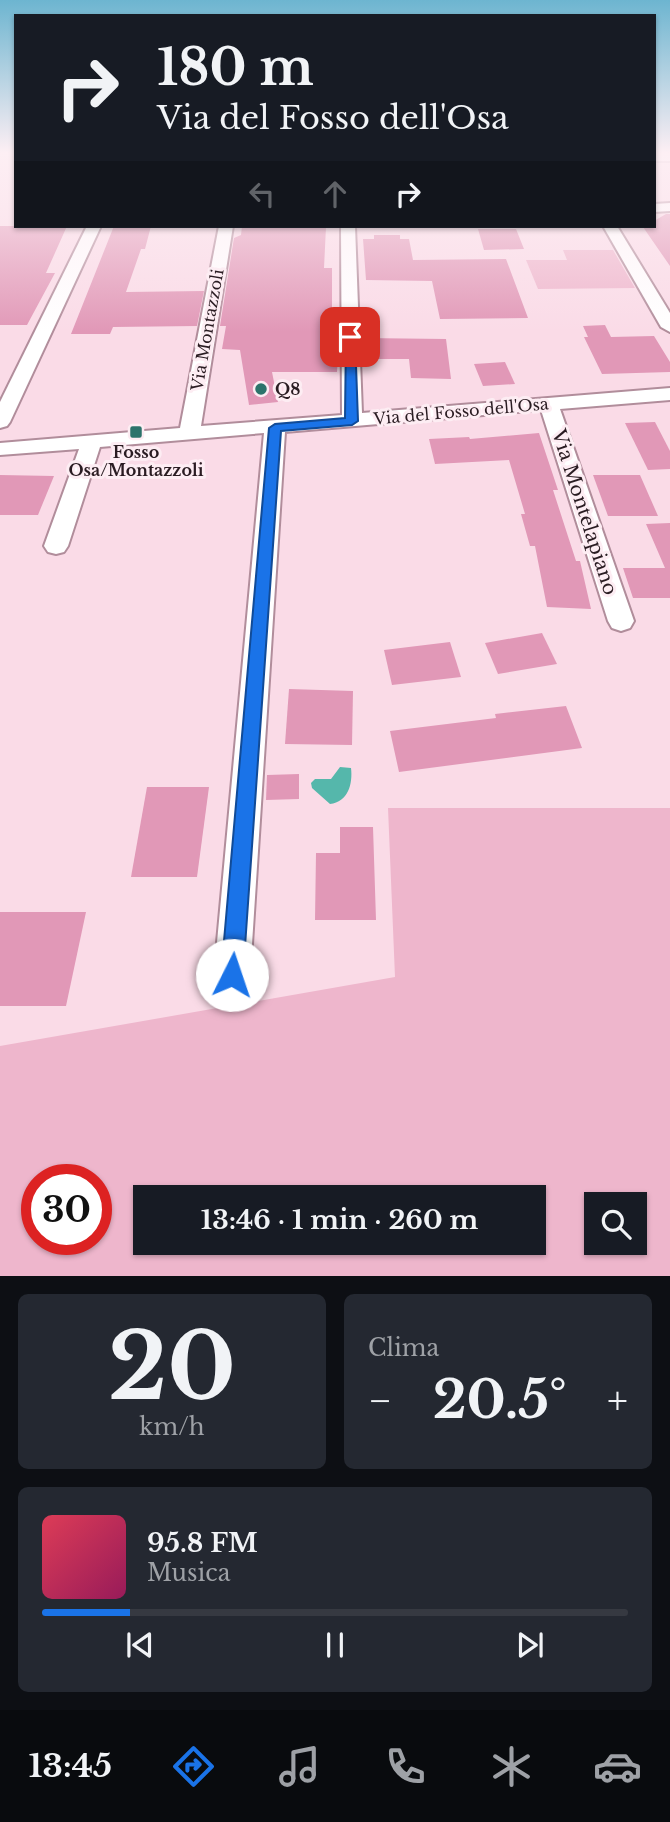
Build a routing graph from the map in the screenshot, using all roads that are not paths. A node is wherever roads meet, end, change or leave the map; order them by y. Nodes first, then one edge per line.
1 (93, 228) edge
2 (226, 228) edge
3 (348, 228) edge
4 (611, 228) edge
5 (670, 327) edge
6 (670, 394) edge
7 (549, 404) junction
8 (352, 421) junction
9 (0, 422) edge
10 (275, 428) junction
11 (189, 435) junction
12 (91, 443) junction
13 (0, 449) edge
14 (55, 546) dead end
15 (621, 621) dead end
16 (232, 975) dead end

1 - 9 street
2 - 11 street, Via Montazzoli
3 - 8 street
4 - 5 street
6 - 7 street, Via del Fosso dell'Osa
7 - 8 street, Via del Fosso dell'Osa
7 - 15 street, Via Montelapiano
8 - 10 street, Via del Fosso dell'Osa
10 - 11 street, Via del Fosso dell'Osa
10 - 16 street
11 - 12 street, Via del Fosso dell'Osa
12 - 13 street, Via del Fosso dell'Osa
12 - 14 street

